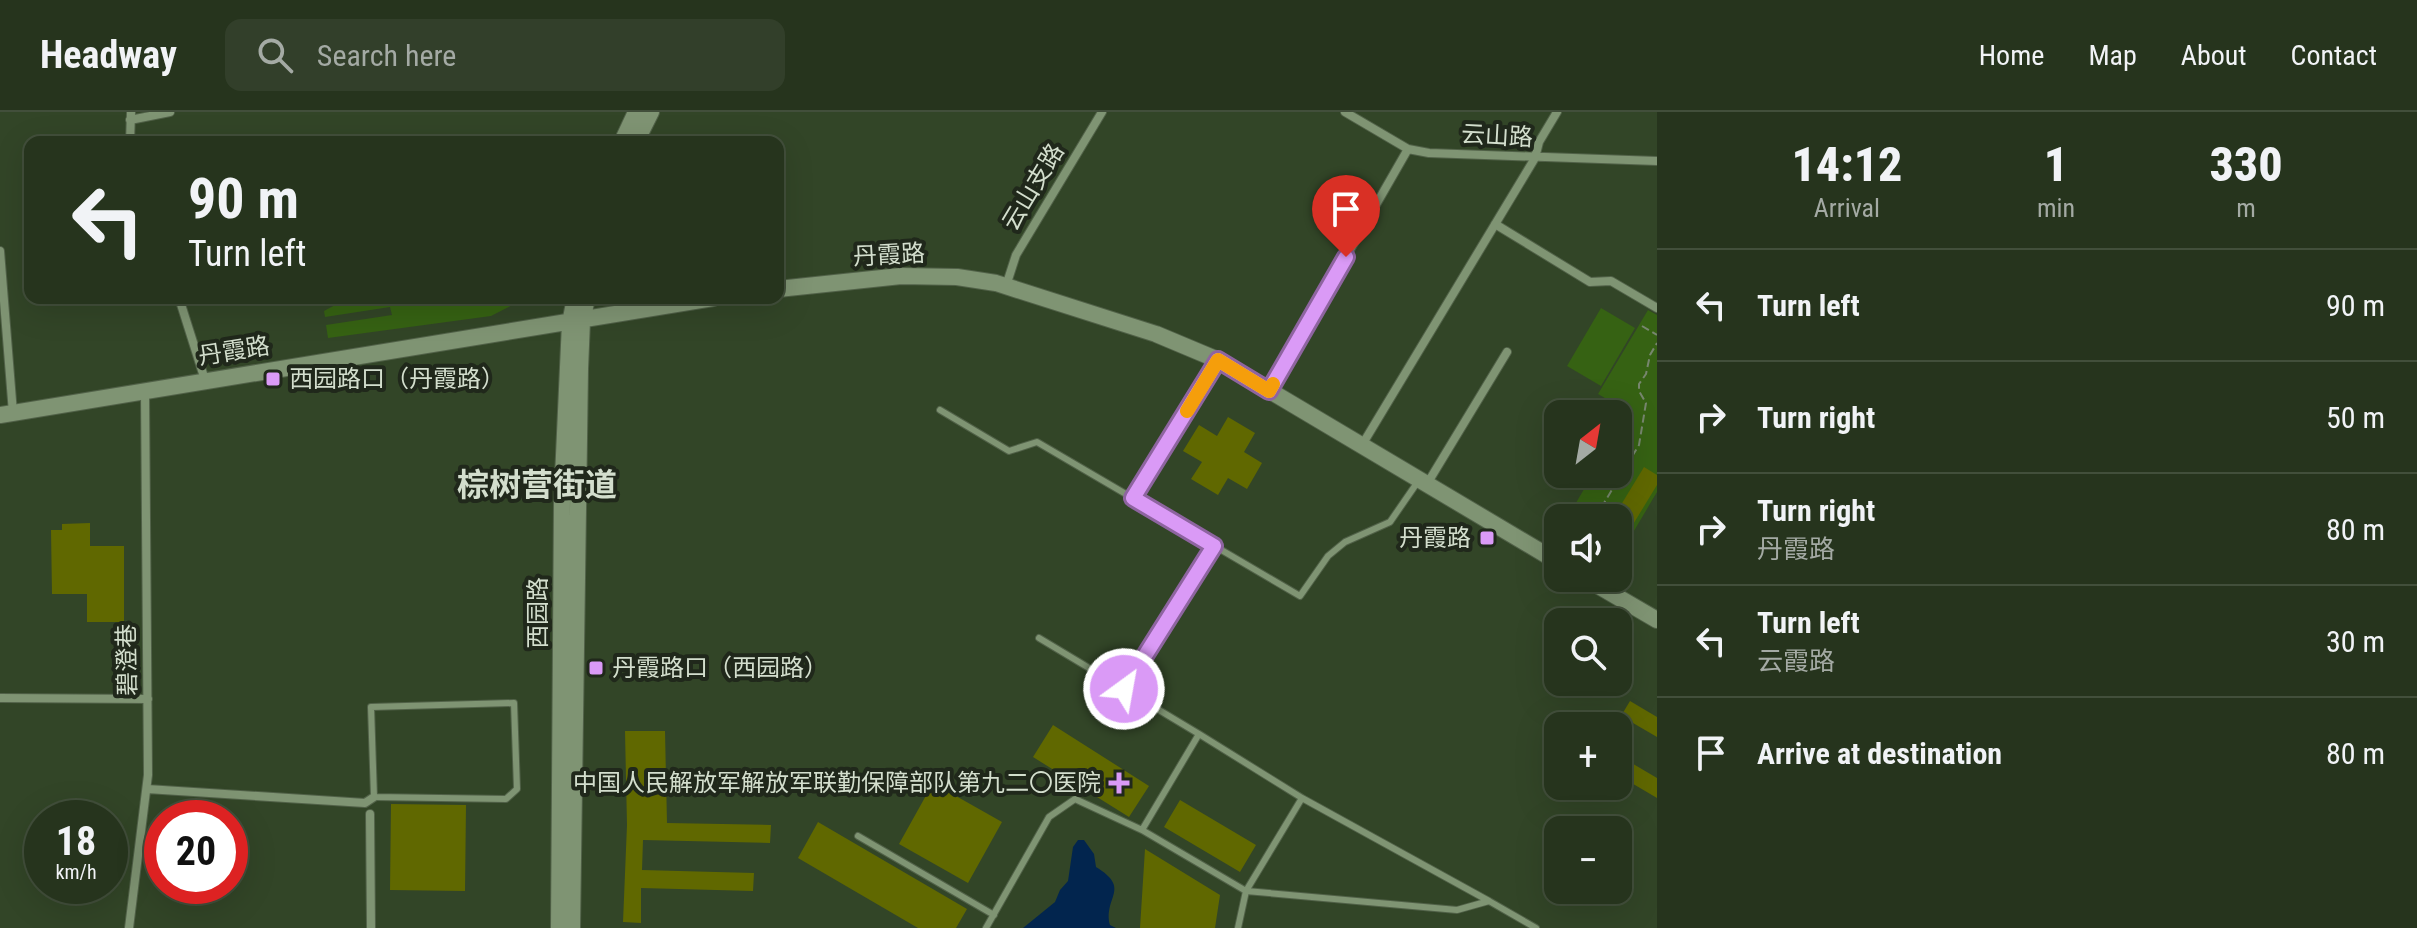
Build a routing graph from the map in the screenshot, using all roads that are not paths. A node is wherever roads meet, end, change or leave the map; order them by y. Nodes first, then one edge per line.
1 (170, 112) edge
2 (636, 112) edge
3 (651, 112) edge
4 (1102, 112) edge
5 (1345, 112) edge
6 (1557, 112) edge
7 (131, 116) edge
8 (130, 136) edge
9 (625, 136) edge
10 (639, 136) edge
11 (1408, 149) junction
12 (1535, 158) junction
13 (1657, 161) edge
14 (1495, 224) junction
15 (0, 251) edge
16 (1006, 286) junction
17 (784, 288) edge
18 (181, 304) edge
19 (575, 304) edge
20 (584, 304) edge
21 (679, 304) edge
22 (1657, 308) edge
23 (576, 322) junction
24 (1507, 352) dead end
25 (1218, 360) junction
26 (205, 380) junction
27 (145, 391) junction
28 (1269, 391) junction
29 (940, 410) dead end
30 (7, 414) edge
31 (1362, 446) junction
32 (1423, 482) junction
33 (1133, 498) junction
34 (1214, 546) junction
35 (1544, 554) edge
36 (1609, 592) edge
37 (1657, 620) edge
38 (1039, 638) dead end
39 (1124, 689) junction
40 (0, 698) edge
41 (148, 699) junction
42 (1199, 734) junction
43 (147, 789) junction
44 (374, 797) junction
45 (1302, 798) junction
46 (370, 814) dead end
47 (1142, 830) junction
48 (858, 836) dead end
49 (1246, 891) junction
50 (1489, 901) junction
51 (994, 915) junction
52 (129, 928) edge
53 (371, 928) edge
54 (559, 928) edge
55 (572, 928) edge
56 (986, 928) edge
57 (1238, 928) edge
58 (1536, 928) edge

1 - 7 street
2 - 9 street
3 - 10 street
4 - 16 street, 云山支路
5 - 11 street, 云山路
6 - 12 street
7 - 8 street
11 - 12 street, 云山路
11 - 28 street
12 - 13 street, 云山路
12 - 14 street
14 - 22 street
14 - 31 street
15 - 30 street
16 - 17 street, 丹霞路
16 - 25 street, 丹霞路
18 - 26 street
19 - 23 street, 西园路
20 - 23 street, 西园路
21 - 23 street, 丹霞路
23 - 26 street, 丹霞路
23 - 54 street, 西园路
23 - 55 street, 西园路
24 - 32 street
25 - 28 street, 丹霞路
25 - 33 lane
26 - 27 street, 丹霞路
27 - 30 street, 丹霞路
27 - 41 street, 碧澄巷
28 - 31 street, 丹霞路
29 - 33 lane
31 - 32 street, 丹霞路
32 - 34 lane
32 - 35 street, 丹霞路
33 - 34 lane
34 - 39 lane
36 - 37 street
38 - 39 lane
39 - 42 lane
40 - 41 street
41 - 43 street, 碧澄巷
42 - 45 lane
42 - 47 lane
43 - 44 street
43 - 52 street, 碧澄巷
44 - 44 lane
45 - 49 lane
45 - 50 lane
46 - 53 street
47 - 49 lane
47 - 51 lane
48 - 51 lane
49 - 50 lane
49 - 57 lane
50 - 58 lane
51 - 56 lane

